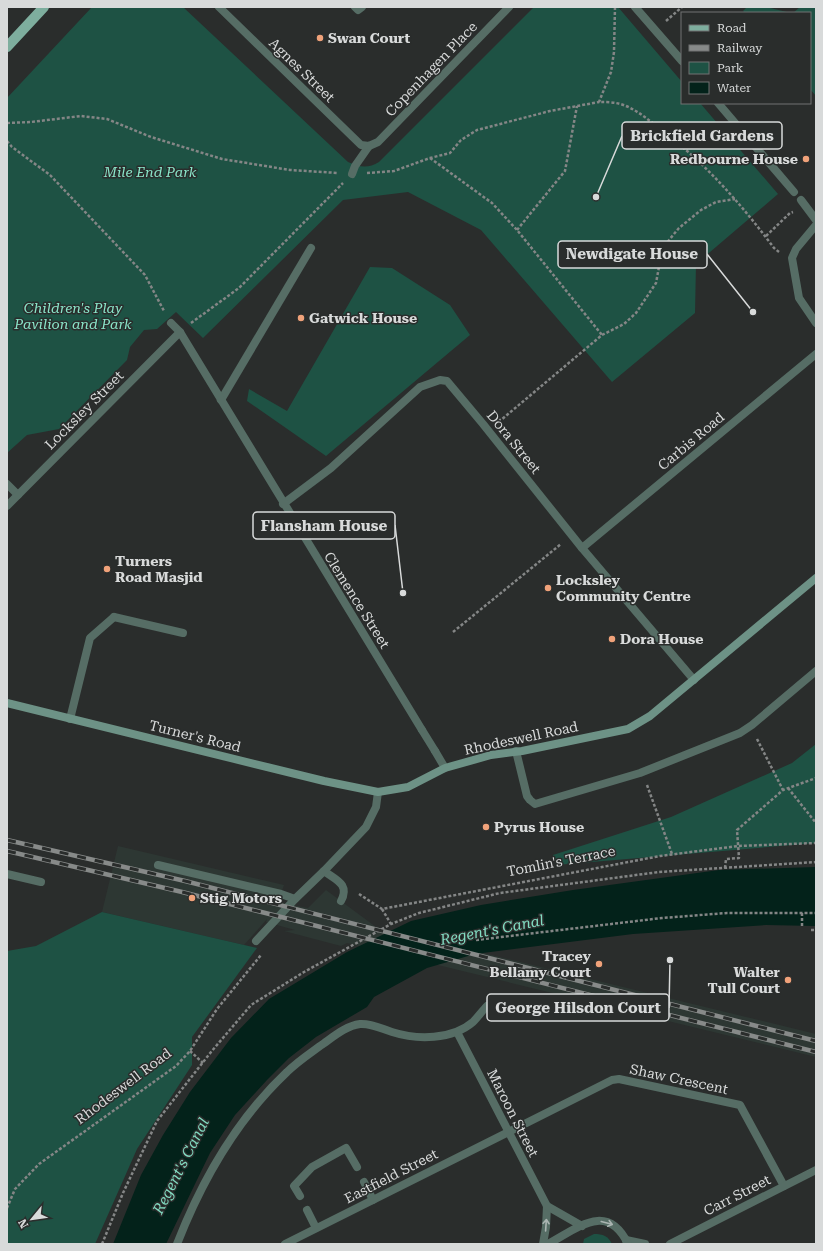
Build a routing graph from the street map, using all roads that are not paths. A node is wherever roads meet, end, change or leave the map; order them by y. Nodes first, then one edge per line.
1 (44, 7) edge
2 (219, 7) edge
3 (355, 7) edge
4 (362, 7) edge
5 (509, 7) edge
6 (635, 7) edge
7 (7, 47) edge
8 (681, 60) edge
9 (719, 104) edge
10 (369, 146) junction
11 (352, 174) road end
12 (816, 220) edge
13 (816, 225) edge
14 (311, 248) dead end
15 (171, 323) road end
16 (816, 323) edge
17 (180, 332) junction
18 (816, 354) edge
19 (221, 400) junction
20 (7, 484) edge
21 (18, 495) junction
22 (283, 504) junction
23 (7, 506) edge
24 (582, 548) junction
25 (816, 578) edge
26 (183, 633) dead end
27 (816, 671) edge
28 (694, 680) junction
29 (7, 703) edge
30 (70, 719) junction
31 (516, 751) junction
32 (445, 768) junction
33 (378, 792) junction
34 (158, 865) dead end
35 (324, 871) junction
36 (7, 874) edge
37 (41, 882) dead end
38 (295, 899) junction
39 (341, 900) dead end
40 (256, 941) dead end
41 (487, 1006) dead end
42 (457, 1032) junction
43 (508, 1132) junction
44 (357, 1167) dead end
45 (816, 1170) edge
46 (364, 1182) dead end
47 (784, 1186) junction
48 (300, 1196) dead end
49 (373, 1200) junction
50 (546, 1206) junction
51 (307, 1210) dead end
52 (582, 1226) junction
53 (316, 1228) junction
54 (627, 1242) edge
55 (177, 1244) edge
56 (285, 1244) edge
57 (543, 1244) edge
58 (548, 1244) edge
59 (645, 1244) edge
60 (670, 1244) edge

1 - 7 main road
2 - 10 street, Agnes Street
3 - 4 street
5 - 10 street, Copenhagen Place
6 - 8 street
9 - 12 street
10 - 11 street, Copenhagen Place
13 - 16 street
14 - 19 street
15 - 17 street, Clemence Street
17 - 19 street, Clemence Street
17 - 21 street, Locksley Street
18 - 24 street, Carbis Road
19 - 22 street, Clemence Street
20 - 21 street
21 - 23 street, Locksley Street
22 - 24 street, Dora Street
22 - 32 street, Clemence Street
24 - 28 street, Dora Street
25 - 28 street, Rhodeswell Road
26 - 30 street
27 - 31 street
28 - 31 street, Rhodeswell Road
29 - 30 street, Turner's Road
30 - 33 street, Turner's Road
31 - 32 street, Rhodeswell Road
32 - 33 street, Rhodeswell Road
33 - 35 street
34 - 38 street
35 - 38 street
35 - 39 street
36 - 37 street
38 - 40 street
41 - 42 street
42 - 43 street, Maroon Street
42 - 55 street
43 - 47 street, Shaw Crescent
43 - 49 street, Eastfield Street
43 - 50 street, Maroon Street
44 - 48 street
45 - 47 street, Carr Street
46 - 49 street
47 - 60 street, Carr Street
49 - 53 street, Eastfield Street
50 - 52 street
57 -> 50 street, Maroon Street
51 - 53 street
52 -> 54 street
52 - 58 street
53 - 56 street, Eastfield Street
54 - 59 street

